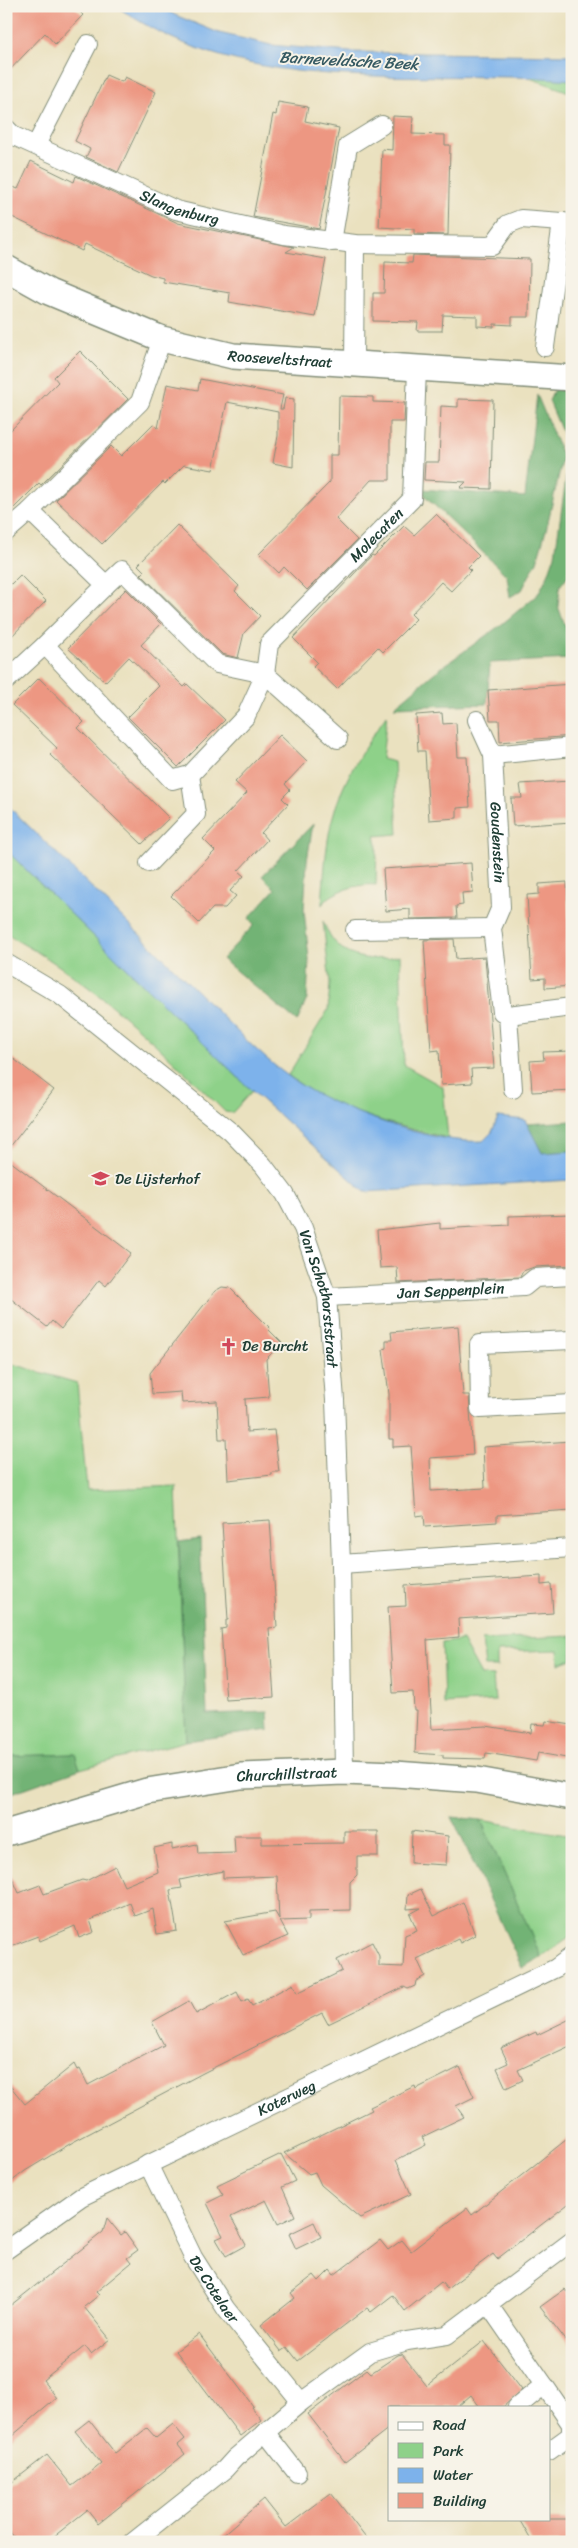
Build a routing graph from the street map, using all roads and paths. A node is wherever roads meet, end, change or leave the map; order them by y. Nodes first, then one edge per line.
1 (88, 44) dead end
2 (382, 125) dead end
3 (9, 136) edge
4 (36, 145) junction
5 (567, 222) edge
6 (332, 242) junction
7 (355, 244) junction
8 (6, 268) edge
9 (162, 339) junction
10 (546, 347) dead end
11 (354, 365) junction
12 (417, 369) junction
13 (572, 378) edge
14 (30, 511) junction
15 (6, 532) edge
16 (106, 585) junction
17 (45, 646) junction
18 (264, 674) junction
19 (6, 681) edge
20 (477, 720) dead end
21 (338, 739) dead end
22 (572, 747) edge
23 (493, 755) junction
24 (190, 774) junction
25 (149, 863) dead end
26 (492, 928) junction
27 (355, 930) dead end
28 (6, 963) edge
29 (572, 1007) edge
30 (508, 1015) junction
31 (513, 1089) dead end
32 (572, 1276) edge
33 (327, 1297) junction
34 (572, 1340) edge
35 (572, 1404) edge
36 (572, 1548) edge
37 (341, 1564) junction
38 (344, 1772) junction
39 (572, 1798) edge
40 (6, 1833) edge
41 (572, 1956) edge
42 (148, 2164) junction
43 (571, 2242) edge
44 (6, 2250) edge
45 (488, 2304) junction
46 (544, 2385) junction
47 (301, 2402) junction
48 (518, 2406) edge
49 (266, 2432) junction
50 (550, 2450) edge
51 (298, 2472) dead end
52 (133, 2542) edge

1 - 4 street
2 - 6 street
3 - 4 street, Slangenburg
4 - 6 street, Slangenburg
5 - 7 street, Slangenburg
5 - 10 street, Slangenburg
6 - 7 street, Slangenburg
7 - 11 street
8 - 9 street, Rooseveltstraat
9 - 11 street, Rooseveltstraat
9 - 14 street
11 - 12 street, Rooseveltstraat
12 - 13 street, Rooseveltstraat
12 - 18 street, Molecaten
14 - 15 street
14 - 16 street
16 - 17 street
16 - 18 street
17 - 19 street
17 - 24 street
18 - 21 street
18 - 24 street, Molecaten
20 - 23 street, Goudenstein
22 - 23 street
23 - 26 street, Goudenstein
24 - 25 street
26 - 27 street
26 - 30 street, Goudenstein
28 - 33 street, Van Schothorststraat
29 - 30 street
30 - 31 street, Goudenstein
32 - 33 street, Jan Seppenplein
33 - 37 street, Van Schothorststraat
34 - 35 street
36 - 37 street
37 - 38 street, Van Schothorststraat
38 - 39 street, Churchillstraat
38 - 40 street, Churchillstraat
41 - 42 street, Koterweg
42 - 44 street, Koterweg
42 - 47 street, De Cotelaer
43 - 45 street
45 - 46 street
45 - 47 street
46 - 48 street
46 - 50 street
47 - 49 street
49 - 51 street
49 - 52 street

